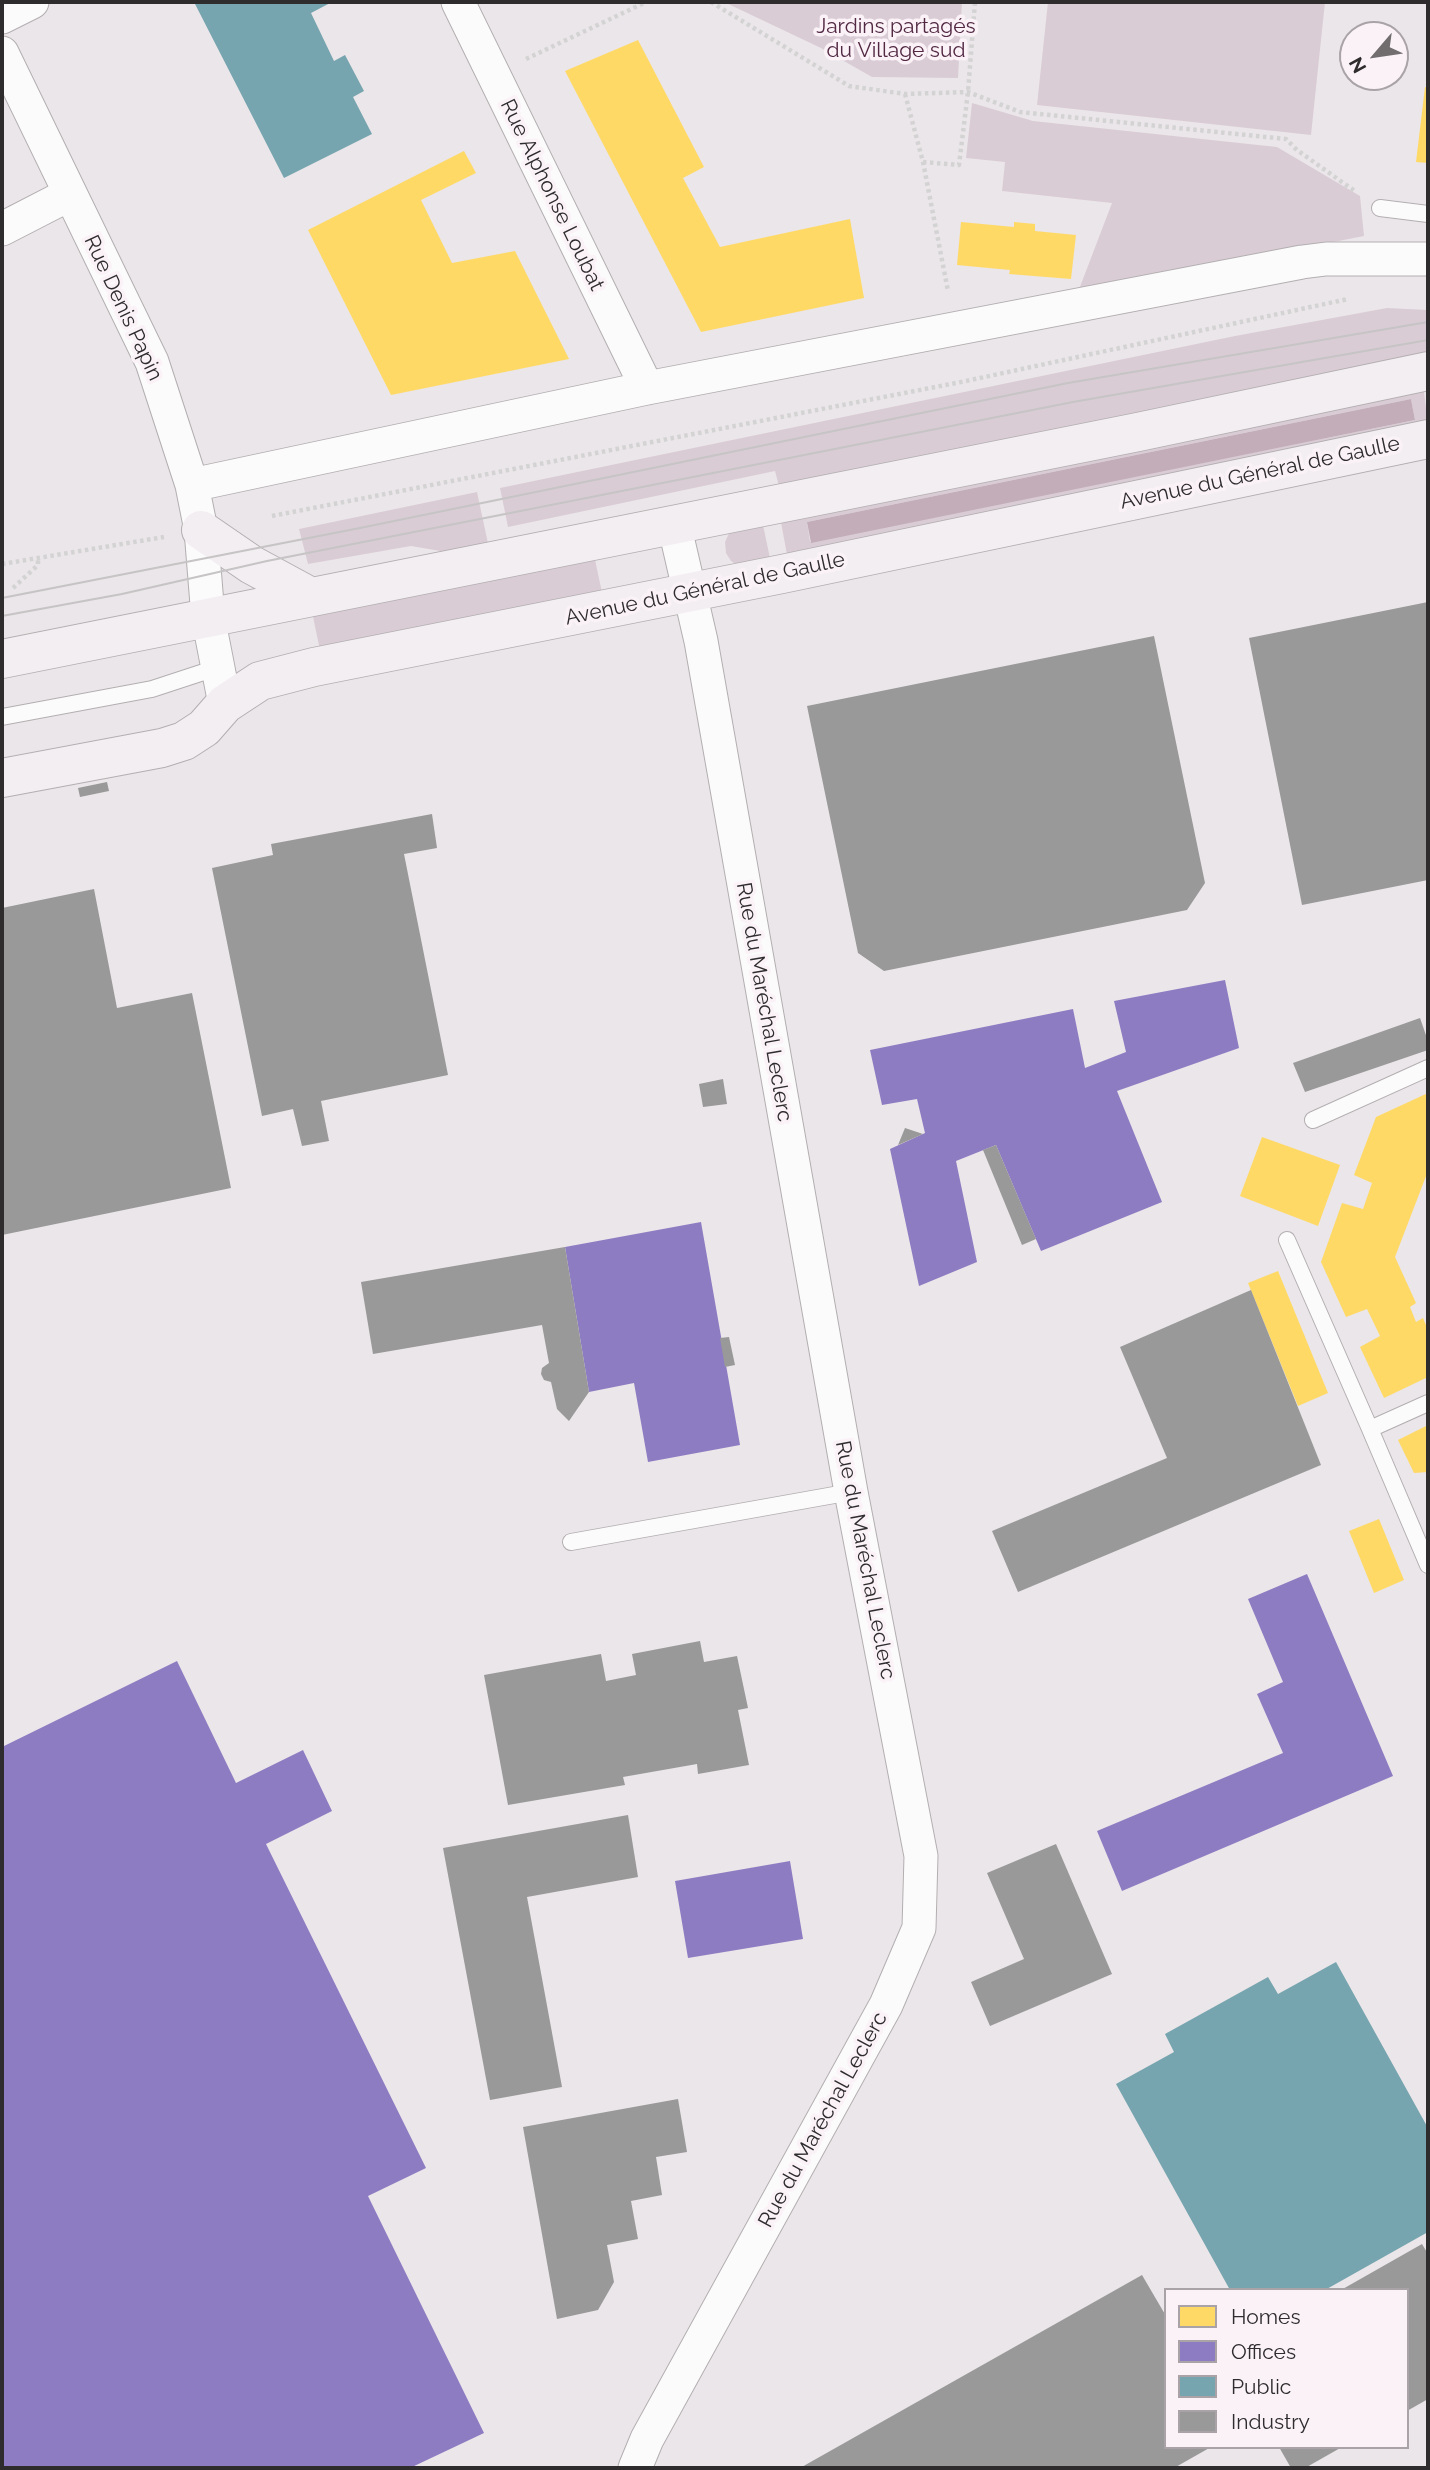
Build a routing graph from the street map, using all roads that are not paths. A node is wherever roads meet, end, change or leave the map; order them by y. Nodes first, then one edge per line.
1 (32, 2) edge
2 (458, 2) edge
3 (2, 17) edge
4 (2, 54) edge
5 (70, 194) junction
6 (1380, 208) road end
7 (1428, 214) edge
8 (2, 229) edge
9 (1428, 259) edge
10 (1428, 371) edge
11 (647, 388) junction
12 (1428, 439) edge
13 (192, 485) junction
14 (674, 524) junction
15 (185, 533) junction
16 (688, 592) junction
17 (311, 597) junction
18 (208, 617) junction
19 (2, 659) edge
20 (220, 686) junction
21 (2, 717) edge
22 (2, 778) edge
23 (1428, 1068) edge
24 (1312, 1119) dead end
25 (1287, 1240) dead end
26 (1428, 1403) edge
27 (1370, 1429) junction
28 (852, 1492) junction
29 (571, 1542) dead end
30 (1428, 1565) edge
31 (635, 2468) edge

1 - 3 street
2 - 11 street, Rue Alphonse Loubat
4 - 5 street, Rue Denis Papin
5 - 8 street
5 - 13 street, Rue Denis Papin
6 - 7 lane
9 - 11 street
10 - 14 main road
11 - 13 street
12 - 16 main road, Avenue du Général de Gaulle
13 - 15 street, Rue Denis Papin
14 - 16 street, Rue du Maréchal Leclerc
14 - 17 main road
15 - 17 main road
15 - 18 street, Rue Denis Papin
16 - 20 main road, Avenue du Général de Gaulle
16 - 28 street, Rue du Maréchal Leclerc
17 - 18 main road
18 - 19 main road
18 - 20 street, Rue Denis Papin
20 - 21 lane
20 - 22 main road, Avenue du Général de Gaulle
23 - 24 lane
25 - 27 lane
26 - 27 lane
27 - 30 lane
28 - 29 lane
28 - 31 street, Rue du Maréchal Leclerc

